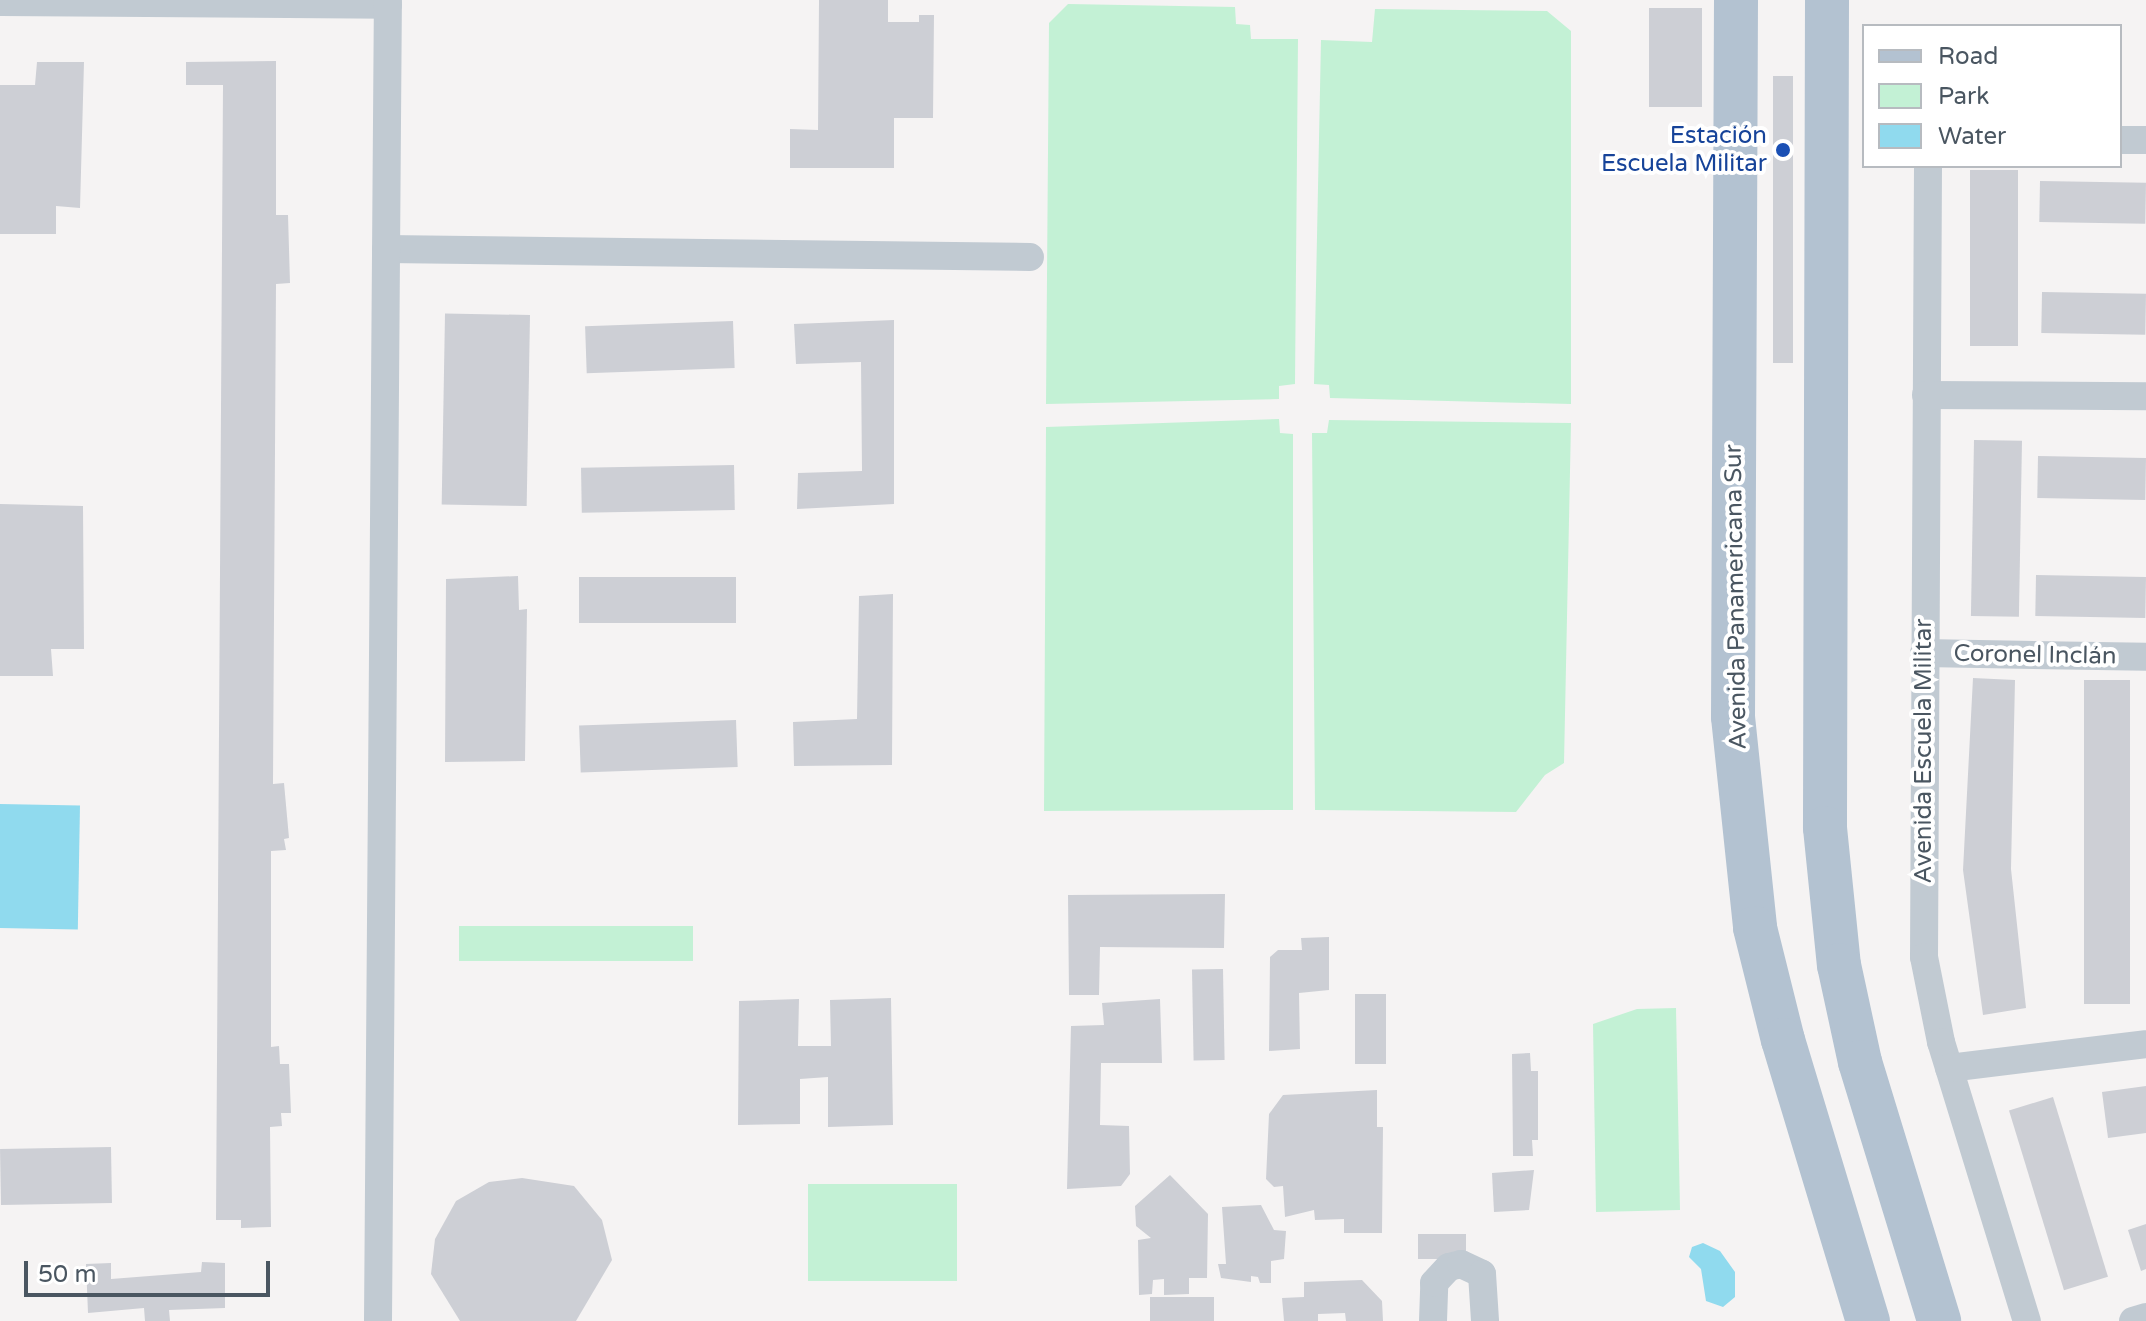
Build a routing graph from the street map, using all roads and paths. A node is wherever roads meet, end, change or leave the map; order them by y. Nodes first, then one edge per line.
1 (1736, 0) edge
2 (1827, 0) edge
3 (0, 2) edge
4 (265, 2) edge
5 (388, 3) edge
6 (2122, 140) edge
7 (2146, 140) edge
8 (1928, 168) edge
9 (386, 249) junction
10 (1030, 257) dead end
11 (1926, 395) junction
12 (2146, 396) edge
13 (1924, 653) junction
14 (2146, 657) edge
15 (2146, 1044) edge
16 (1949, 1068) junction
17 (2146, 1317) edge
18 (378, 1321) edge
19 (1433, 1321) edge
20 (1485, 1321) edge
21 (1868, 1321) edge
22 (1939, 1321) edge
23 (2027, 1321) edge
24 (2133, 1321) edge

1 - 21 main road, Avenida Panamericana Sur
2 - 22 main road
3 - 4 street
4 - 5 street
5 - 9 street
6 - 7 street
8 - 11 street, Avenida Escuela Militar
9 - 10 street
9 - 18 street
11 - 12 street
11 - 13 street, Avenida Escuela Militar
13 - 14 street, Coronel Inclán
13 - 16 street, Avenida Escuela Militar
15 - 16 street
16 - 23 street, Avenida Escuela Militar
17 - 24 street
19 - 20 street

